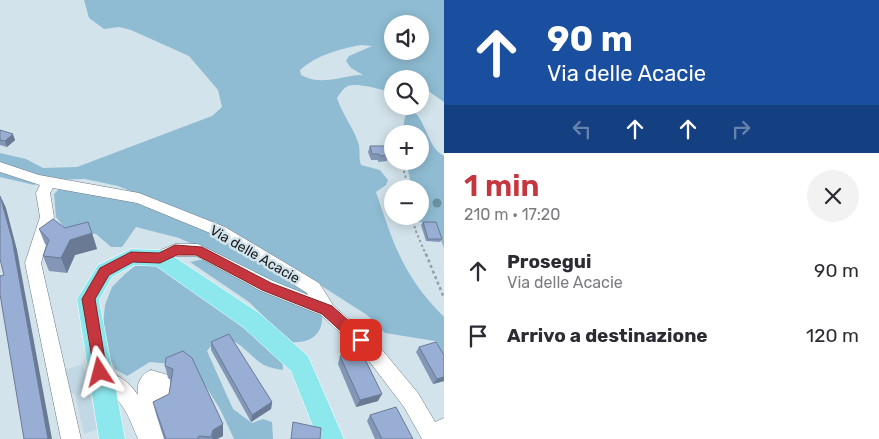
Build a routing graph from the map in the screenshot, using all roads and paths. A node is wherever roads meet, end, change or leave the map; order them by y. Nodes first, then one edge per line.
1 (0, 167) edge
2 (49, 182) junction
3 (414, 225) edge
4 (160, 258) junction
5 (444, 298) edge
6 (327, 310) junction
7 (102, 380) junction
8 (165, 410) edge
9 (436, 434) edge
10 (108, 438) edge
11 (71, 439) edge
12 (148, 439) edge
13 (158, 439) edge
14 (331, 439) edge

1 - 2 street, Via delle Acacie
2 - 6 street, Via delle Acacie
2 - 11 street
3 - 5 path
4 - 6 street, Via delle Acacie
4 - 7 main road
4 - 14 main road
6 - 9 street, Via delle Acacie
7 - 10 main road
7 - 12 street
8 - 13 street

